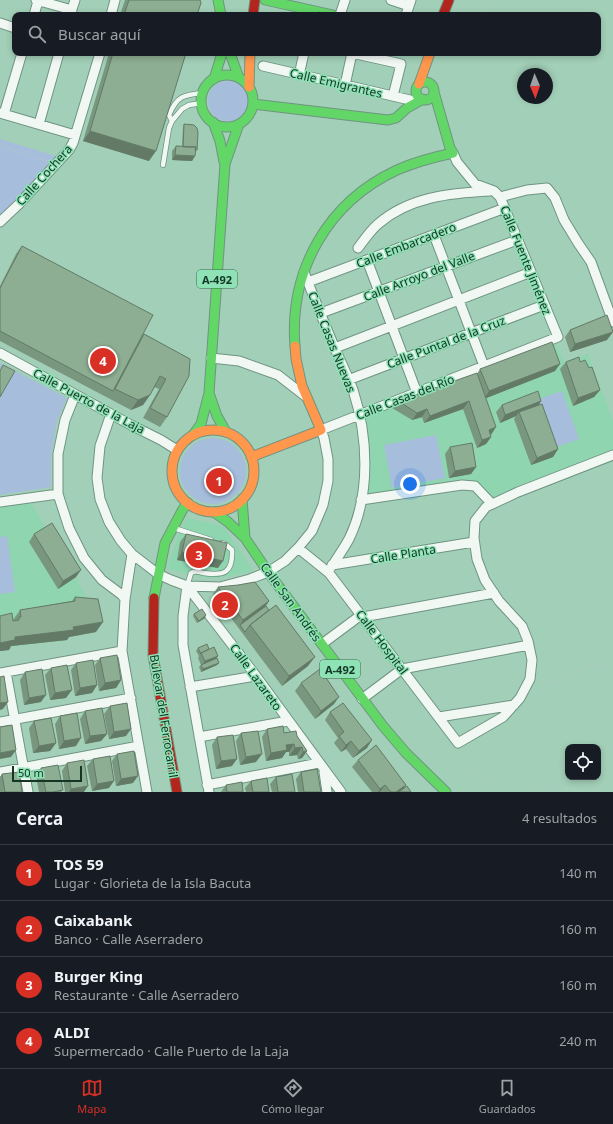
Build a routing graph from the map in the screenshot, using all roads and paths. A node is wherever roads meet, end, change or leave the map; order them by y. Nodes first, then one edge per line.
1 (37, 0) edge
2 (75, 0) edge
3 (115, 0) edge
4 (218, 0) edge
5 (256, 0) edge
6 (265, 0) edge
7 (345, 0) edge
8 (391, 0) edge
9 (449, 0) edge
10 (492, 0) edge
11 (294, 3) edge
12 (409, 7) edge
13 (35, 12) edge
14 (71, 12) edge
15 (112, 12) edge
16 (220, 12) edge
17 (254, 12) edge
18 (310, 12) edge
19 (341, 12) edge
20 (444, 12) edge
21 (485, 12) edge
22 (0, 23) edge
23 (12, 27) edge
24 (21, 56) edge
25 (58, 56) edge
26 (99, 56) edge
27 (221, 56) edge
28 (231, 56) edge
29 (250, 56) edge
30 (303, 56) edge
31 (351, 56) edge
32 (365, 56) edge
33 (430, 56) edge
34 (430, 56) edge
35 (263, 66) dead end
36 (300, 75) junction
37 (239, 78) junction
38 (214, 79) junction
39 (345, 85) junction
40 (249, 87) junction
41 (432, 88) junction
42 (203, 93) junction
43 (421, 94) junction
44 (393, 96) junction
45 (202, 103) junction
46 (253, 104) junction
47 (408, 104) junction
48 (439, 111) junction
49 (2, 114) edge
50 (172, 121) junction
51 (213, 122) junction
52 (39, 124) junction
53 (239, 124) junction
54 (75, 135) junction
55 (0, 146) edge
56 (453, 153) junction
57 (57, 164) junction
58 (225, 164) junction
59 (163, 165) dead end
60 (497, 194) junction
61 (505, 208) junction
62 (0, 222) edge
63 (434, 234) junction
64 (518, 240) junction
65 (358, 248) dead end
66 (367, 260) junction
67 (446, 266) junction
68 (304, 272) junction
69 (531, 272) junction
70 (308, 282) junction
71 (379, 292) junction
72 (459, 300) junction
73 (544, 305) junction
74 (321, 313) junction
75 (613, 322) edge
76 (392, 326) junction
77 (471, 333) junction
78 (558, 337) joint
79 (335, 348) junction
80 (0, 354) edge
81 (211, 358) junction
82 (404, 358) junction
83 (484, 366) junction
84 (348, 380) junction
85 (417, 392) junction
86 (209, 393) junction
87 (75, 394) junction
88 (308, 398) junction
89 (110, 414) junction
90 (359, 415) junction
91 (321, 430) junction
92 (226, 432) junction
93 (193, 435) junction
94 (177, 450) junction
95 (613, 455) edge
96 (251, 457) junction
97 (58, 494) junction
98 (242, 499) junction
99 (361, 500) junction
100 (0, 502) edge
101 (188, 503) junction
102 (492, 504) junction
103 (214, 512) junction
104 (173, 528) junction
105 (245, 538) junction
106 (474, 542) junction
107 (298, 548) junction
108 (132, 554) junction
109 (330, 568) junction
110 (268, 572) junction
111 (158, 574) junction
112 (171, 580) junction
113 (187, 586) junction
114 (494, 593) junction
115 (125, 599) junction
116 (362, 616) junction
117 (322, 644) junction
118 (529, 645) junction
119 (122, 651) junction
120 (613, 667) edge
121 (402, 669) junction
122 (3, 673) edge
123 (256, 676) junction
124 (530, 679) junction
125 (170, 685) dead end
126 (190, 687) junction
127 (131, 698) junction
128 (362, 699) junction
129 (514, 705) junction
130 (439, 717) junction
131 (15, 719) junction
132 (288, 721) junction
133 (0, 722) edge
134 (199, 737) junction
135 (458, 743) junction
136 (139, 746) junction
137 (613, 747) edge
138 (322, 767) junction
139 (24, 768) junction
140 (0, 772) edge
141 (208, 788) edge
142 (28, 792) edge
143 (147, 792) edge
144 (177, 792) edge
145 (328, 792) edge
146 (341, 792) edge
147 (446, 792) edge
148 (499, 792) edge
149 (532, 792) edge
150 (586, 792) edge
151 (592, 792) edge

1 - 13 street
1 - 14 street
2 - 14 street
3 - 15 street
4 - 16 main road
5 - 17 main road
6 - 11 main road
7 - 19 street
8 - 12 street
9 - 20 main road
10 - 21 path
11 - 18 main road
22 - 23 street
24 - 49 street
25 - 52 street
26 - 54 street, Calle Cochera
27 - 38 main road
28 - 37 main road
29 - 40 main road
30 - 36 street
31 - 39 street
32 - 44 street
33 - 41 main road, Calle Fuente Jiménez
34 - 43 main road
35 - 36 street, Calle Emigrantes
36 - 39 street, Calle Emigrantes
37 - 38 main road
37 - 40 main road
38 - 42 main road
39 - 44 street, Calle Emigrantes
40 - 46 main road
41 - 43 main road
41 - 43 main road
41 - 48 main road, Calle Fuente Jiménez
42 - 45 main road
42 - 50 lane
43 - 47 main road
43 - 48 main road
44 - 47 street, Calle Emigrantes
45 - 50 lane
45 - 51 main road, A-492
46 - 47 main road
46 - 53 main road, A-492
48 - 56 main road, Calle Fuente Jiménez
49 - 52 street
50 - 59 lane
51 - 53 main road
51 - 58 main road, A-492
52 - 54 street
53 - 58 main road, A-492
54 - 57 street, Calle Cochera
55 - 57 path
56 - 60 street, Calle Fuente Jiménez
56 - 68 main road
57 - 62 street, Calle Cochera
58 - 81 main road, A-492
60 - 61 street, Calle Fuente Jiménez
60 - 65 street
60 - 75 street
61 - 63 street, Calle Embarcadero
61 - 64 street, Calle Fuente Jiménez
63 - 66 street, Calle Embarcadero
63 - 67 street
64 - 67 street, Calle Arroyo del Valle
64 - 69 street, Calle Fuente Jiménez
66 - 70 street, Calle Embarcadero
66 - 71 street
67 - 71 street, Calle Arroyo del Valle
67 - 72 street
68 - 70 street, Calle Casas Nuevas
68 - 88 main road
69 - 72 street
69 - 73 street, Calle Fuente Jiménez
70 - 74 street, Calle Casas Nuevas
71 - 74 street, Calle Arroyo del Valle
71 - 76 street
72 - 76 street
72 - 77 street
73 - 77 street, Calle Puntal de la Cruz
73 - 78 street, Calle Fuente Jiménez
74 - 79 street, Calle Casas Nuevas
76 - 79 street
76 - 82 street
77 - 82 street, Calle Puntal de la Cruz
77 - 83 street
78 - 83 street, Calle Casas del Río
79 - 84 street, Calle Casas Nuevas
80 - 87 street, Calle Puerto de la Laja
81 - 86 main road, A-492
81 - 88 street
82 - 84 street, Calle Puntal de la Cruz
82 - 85 street
83 - 85 street, Calle Casas del Río
84 - 90 street, Calle Casas Nuevas
85 - 90 street, Calle Casas del Río
86 - 92 main road, A-492
86 - 93 main road, A-492
87 - 89 street, Calle Puerto de la Laja
87 - 97 street
88 - 91 main road
89 - 94 street, Calle Puerto de la Laja
89 - 108 street
90 - 91 street, Calle Casas del Río
90 - 99 street, Calle Casas Nuevas
91 - 96 main road, Calle Casas del Río
91 - 107 street
92 - 93 main road, A-492
92 - 96 main road, A-492
93 - 94 main road, A-492
94 - 101 main road
95 - 102 street
96 - 98 main road, A-492
97 - 100 street
97 - 115 street
98 - 103 main road, A-492
98 - 105 main road, Calle San Andrés / A-492
99 - 102 street
99 - 109 street, Calle Casas Nuevas
101 - 103 main road, A-492
101 - 104 main road, Bulevar del Ferrocarril
102 - 106 street
103 - 105 main road, Calle San Andrés / A-492
104 - 111 main road, Bulevar del Ferrocarril
104 - 113 lane
105 - 110 main road, Calle San Andrés / A-492
106 - 109 street, Calle Planta
106 - 114 street
107 - 109 street, Calle Hospital
107 - 110 street
108 - 111 street
108 - 115 street
109 - 116 street, Calle Hospital
110 - 113 street
110 - 117 main road, Calle San Andrés / A-492
111 - 112 street
111 - 144 main road, Bulevar del Ferrocarril
112 - 113 street
112 - 125 path
113 - 123 street, Calle Lazareto
113 - 126 street
114 - 116 street
114 - 118 street
115 - 119 street
116 - 117 street
116 - 121 street, Calle Hospital
117 - 128 main road, Calle San Andrés / A-492
118 - 121 street
118 - 124 street
119 - 122 street
119 - 127 street
120 - 124 path
121 - 128 street
121 - 130 street, Calle Hospital
122 - 131 street
123 - 126 street
123 - 132 street, Calle Lazareto
124 - 129 street
126 - 134 street
127 - 131 street
127 - 136 street
128 - 147 main road, Calle San Andrés / A-492
129 - 130 street
129 - 135 street
130 - 135 street, Calle Hospital
131 - 133 street
131 - 139 street
132 - 134 street
132 - 138 street, Calle Lazareto
134 - 141 street
135 - 148 path
136 - 139 street
136 - 143 street
137 - 151 path
138 - 141 street
138 - 145 street, Calle Lazareto
138 - 146 street, Calle Lazareto
139 - 140 street
139 - 142 street
149 - 150 path

